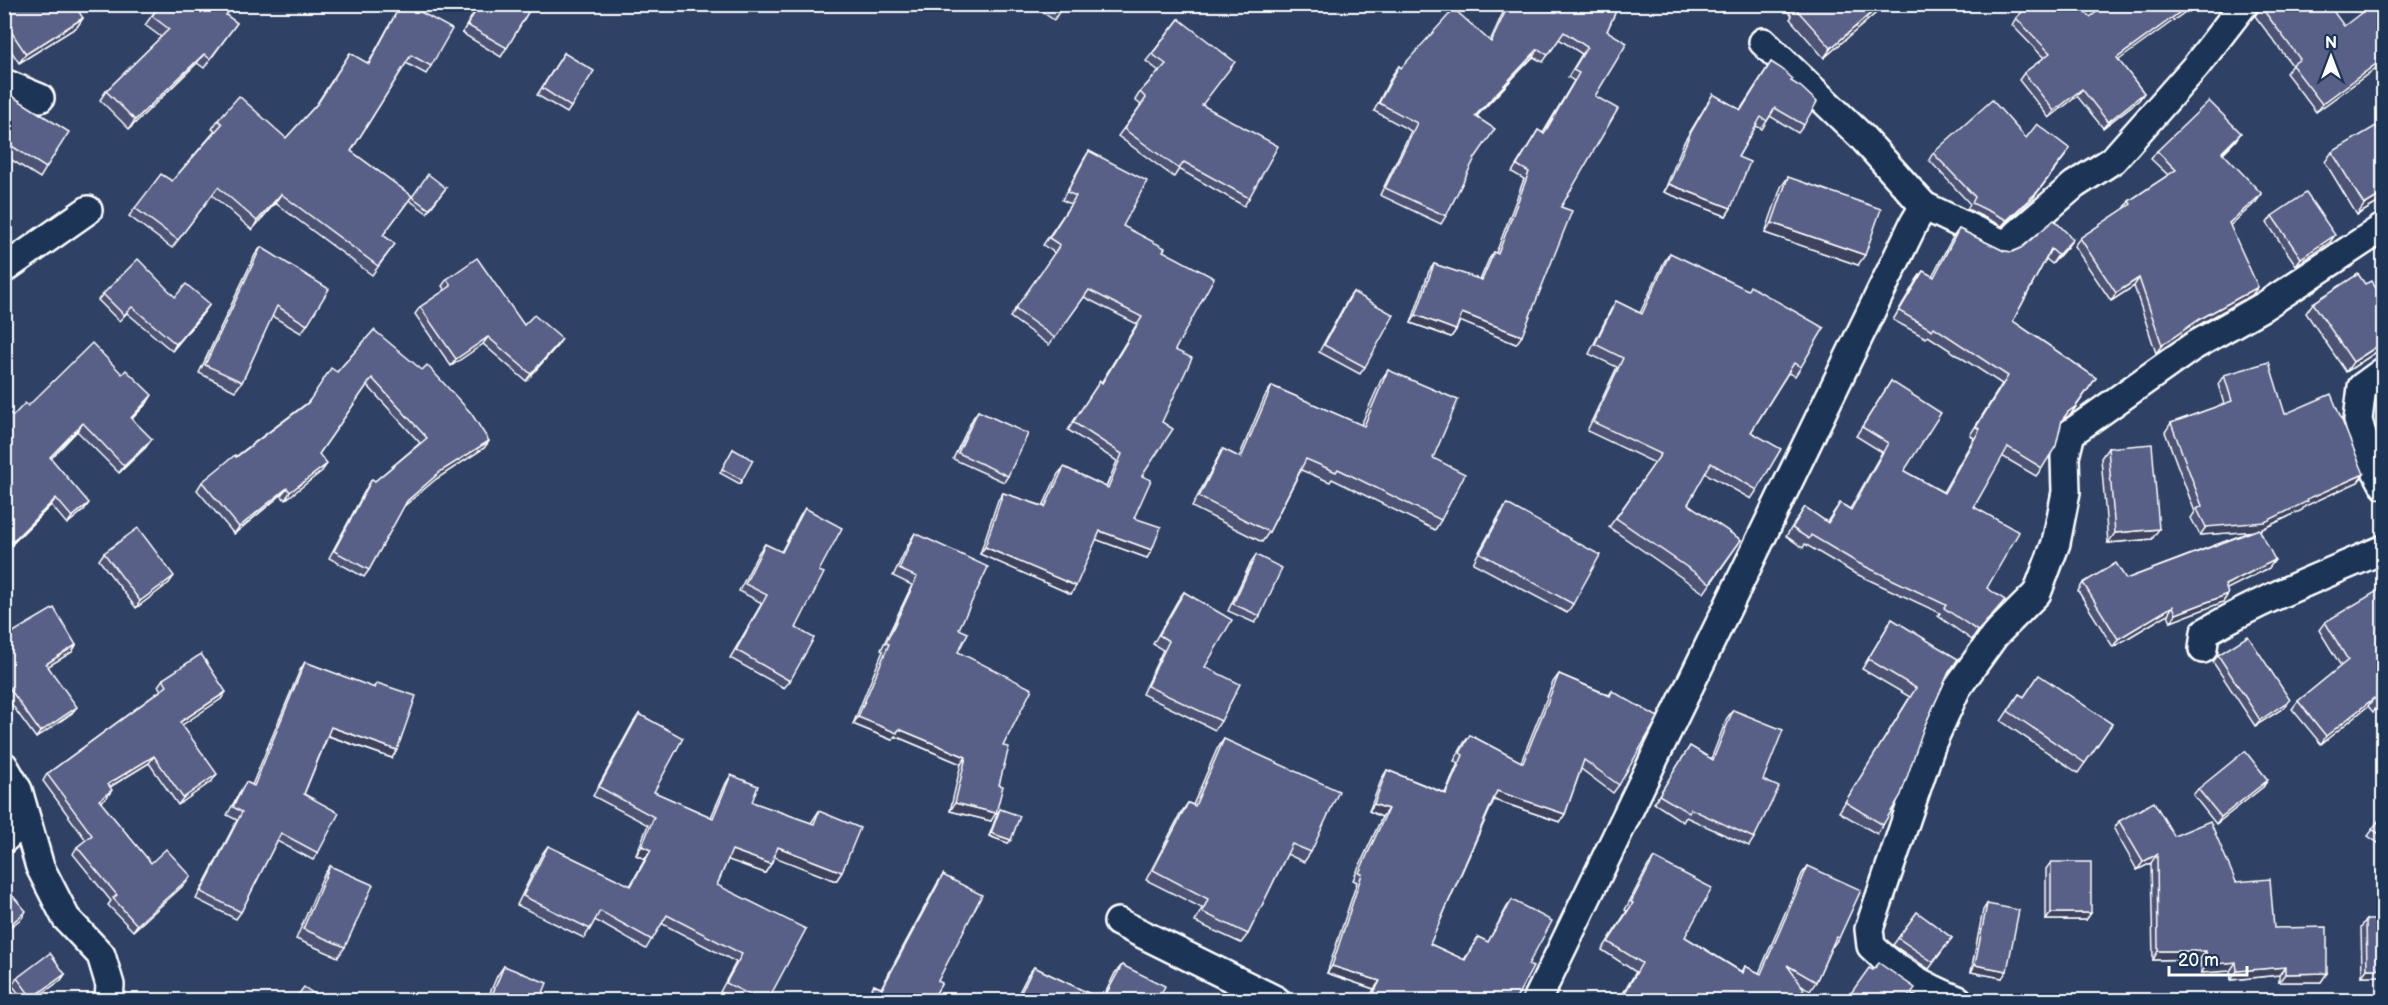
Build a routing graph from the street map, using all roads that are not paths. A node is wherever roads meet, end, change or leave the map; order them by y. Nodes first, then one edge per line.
1 (2244, 4) edge
2 (1763, 42) dead end
3 (4, 82) edge
4 (40, 98) dead end
5 (1924, 206) junction
6 (88, 210) dead end
7 (2384, 226) edge
8 (4, 268) edge
9 (2384, 371) edge
10 (2384, 485) edge
11 (2384, 549) edge
12 (2203, 649) dead end
13 (4, 766) edge
14 (25, 820) junction
15 (4, 839) edge
16 (1118, 922) dead end
17 (109, 1000) edge
18 (1276, 1000) edge
19 (1537, 1000) edge
20 (1958, 1000) edge

1 - 5 street
2 - 5 street
3 - 4 street
5 - 19 street
6 - 8 street
7 - 20 street
9 - 10 street
11 - 12 street
13 - 14 street
14 - 15 street
14 - 17 street
16 - 18 street

